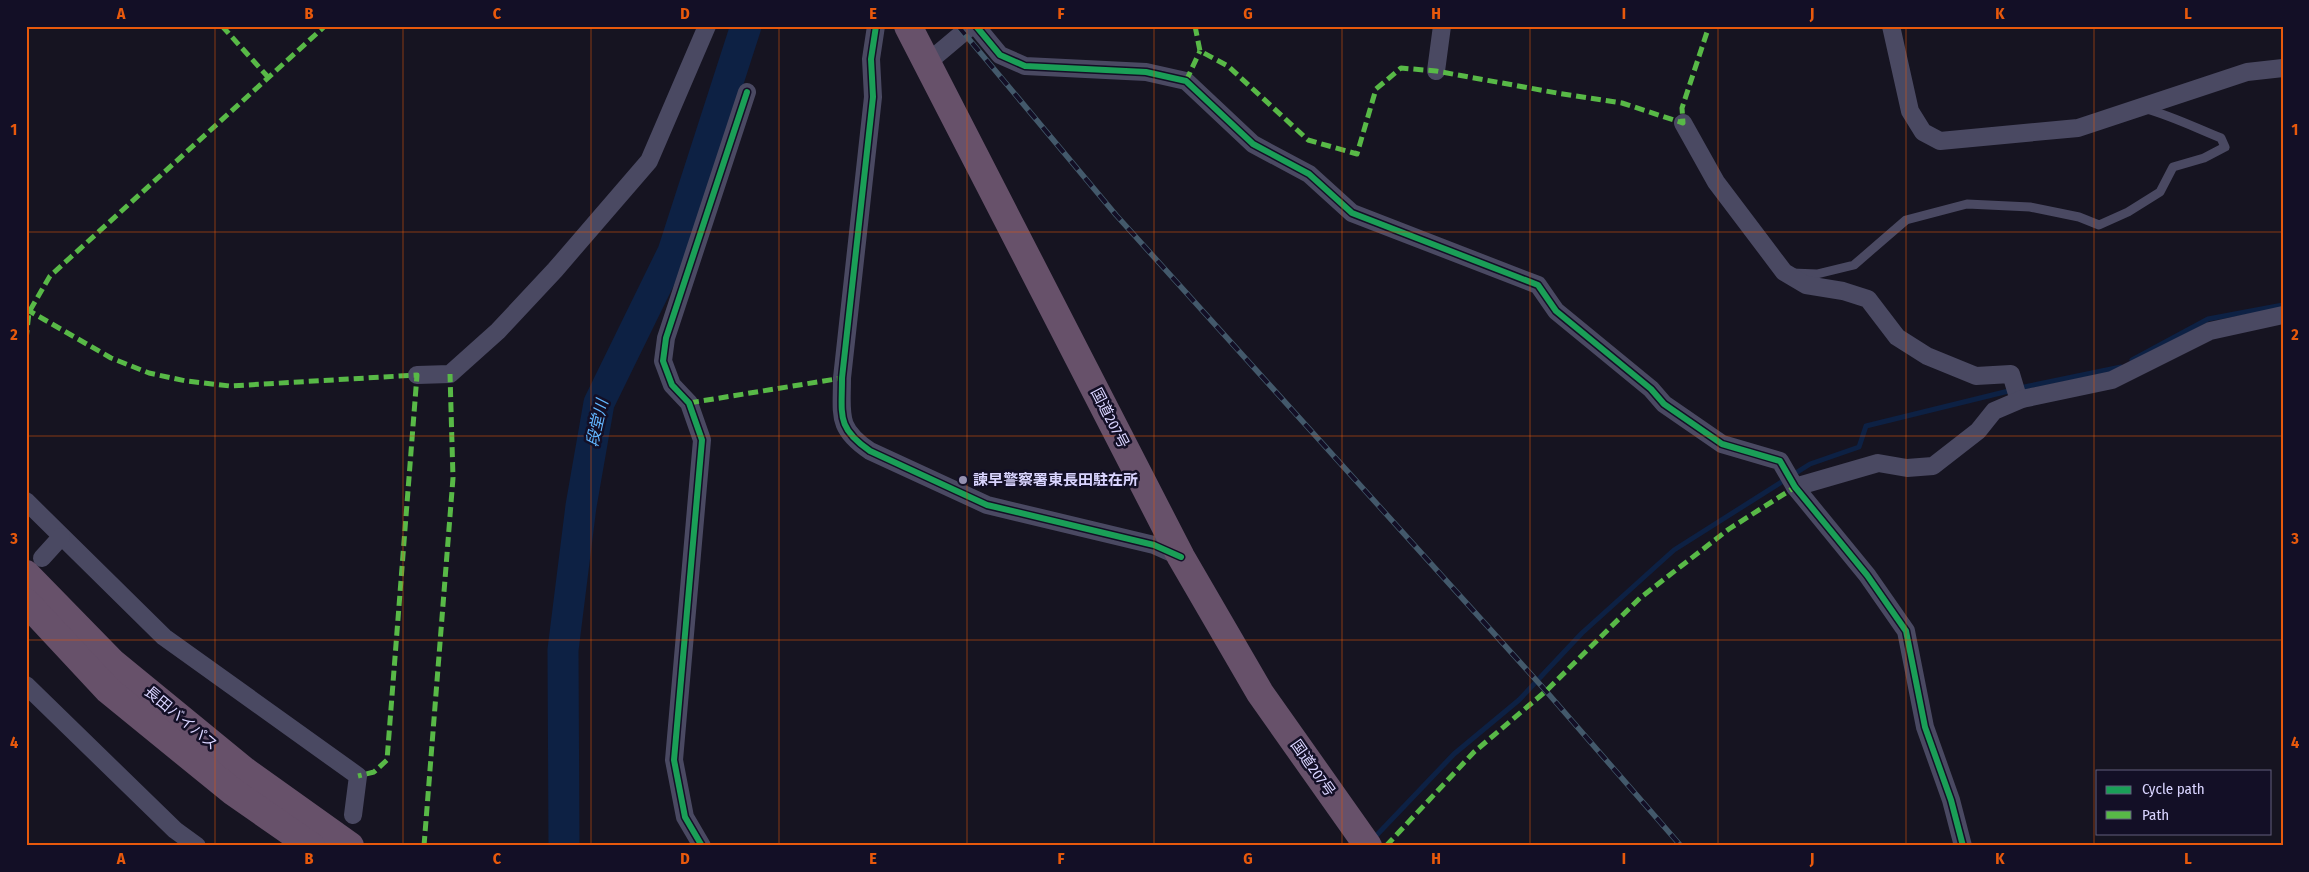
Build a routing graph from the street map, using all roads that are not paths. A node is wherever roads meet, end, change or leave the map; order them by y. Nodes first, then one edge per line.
1 (707, 26) edge
2 (876, 26) edge
3 (908, 26) edge
4 (972, 26) edge
5 (976, 26) edge
6 (1442, 26) edge
7 (1891, 26) edge
8 (927, 63) junction
9 (2283, 68) edge
10 (1436, 71) dead end
11 (747, 92) dead end
12 (2141, 107) junction
13 (1683, 123) dead end
14 (1784, 272) junction
15 (2283, 315) edge
16 (417, 375) dead end
17 (2020, 396) junction
18 (1794, 487) junction
19 (26, 501) edge
20 (62, 537) junction
21 (1181, 557) junction
22 (34, 566) edge
23 (26, 602) edge
24 (26, 685) edge
25 (353, 815) dead end
26 (685, 817) junction
27 (1365, 840) edge
28 (197, 846) edge
29 (311, 846) edge
30 (350, 846) edge
31 (686, 846) edge
32 (702, 846) edge
33 (1963, 846) edge

1 - 16 street
2 - 21 street
3 - 8 highway, 国道207号
4 - 8 street
5 - 18 street
6 - 10 street
7 - 12 street
8 - 21 highway, 国道207号
9 - 12 street
11 - 26 street
12 - 14 lane
13 - 14 street
14 - 17 street
15 - 17 street
17 - 18 street
18 - 33 street
19 - 20 street
20 - 22 street
20 - 25 street
21 - 27 highway, 国道207号
22 - 30 highway, 長田バイパス
23 - 29 highway, 長田バイパス
24 - 28 street
26 - 31 street
26 - 32 street

